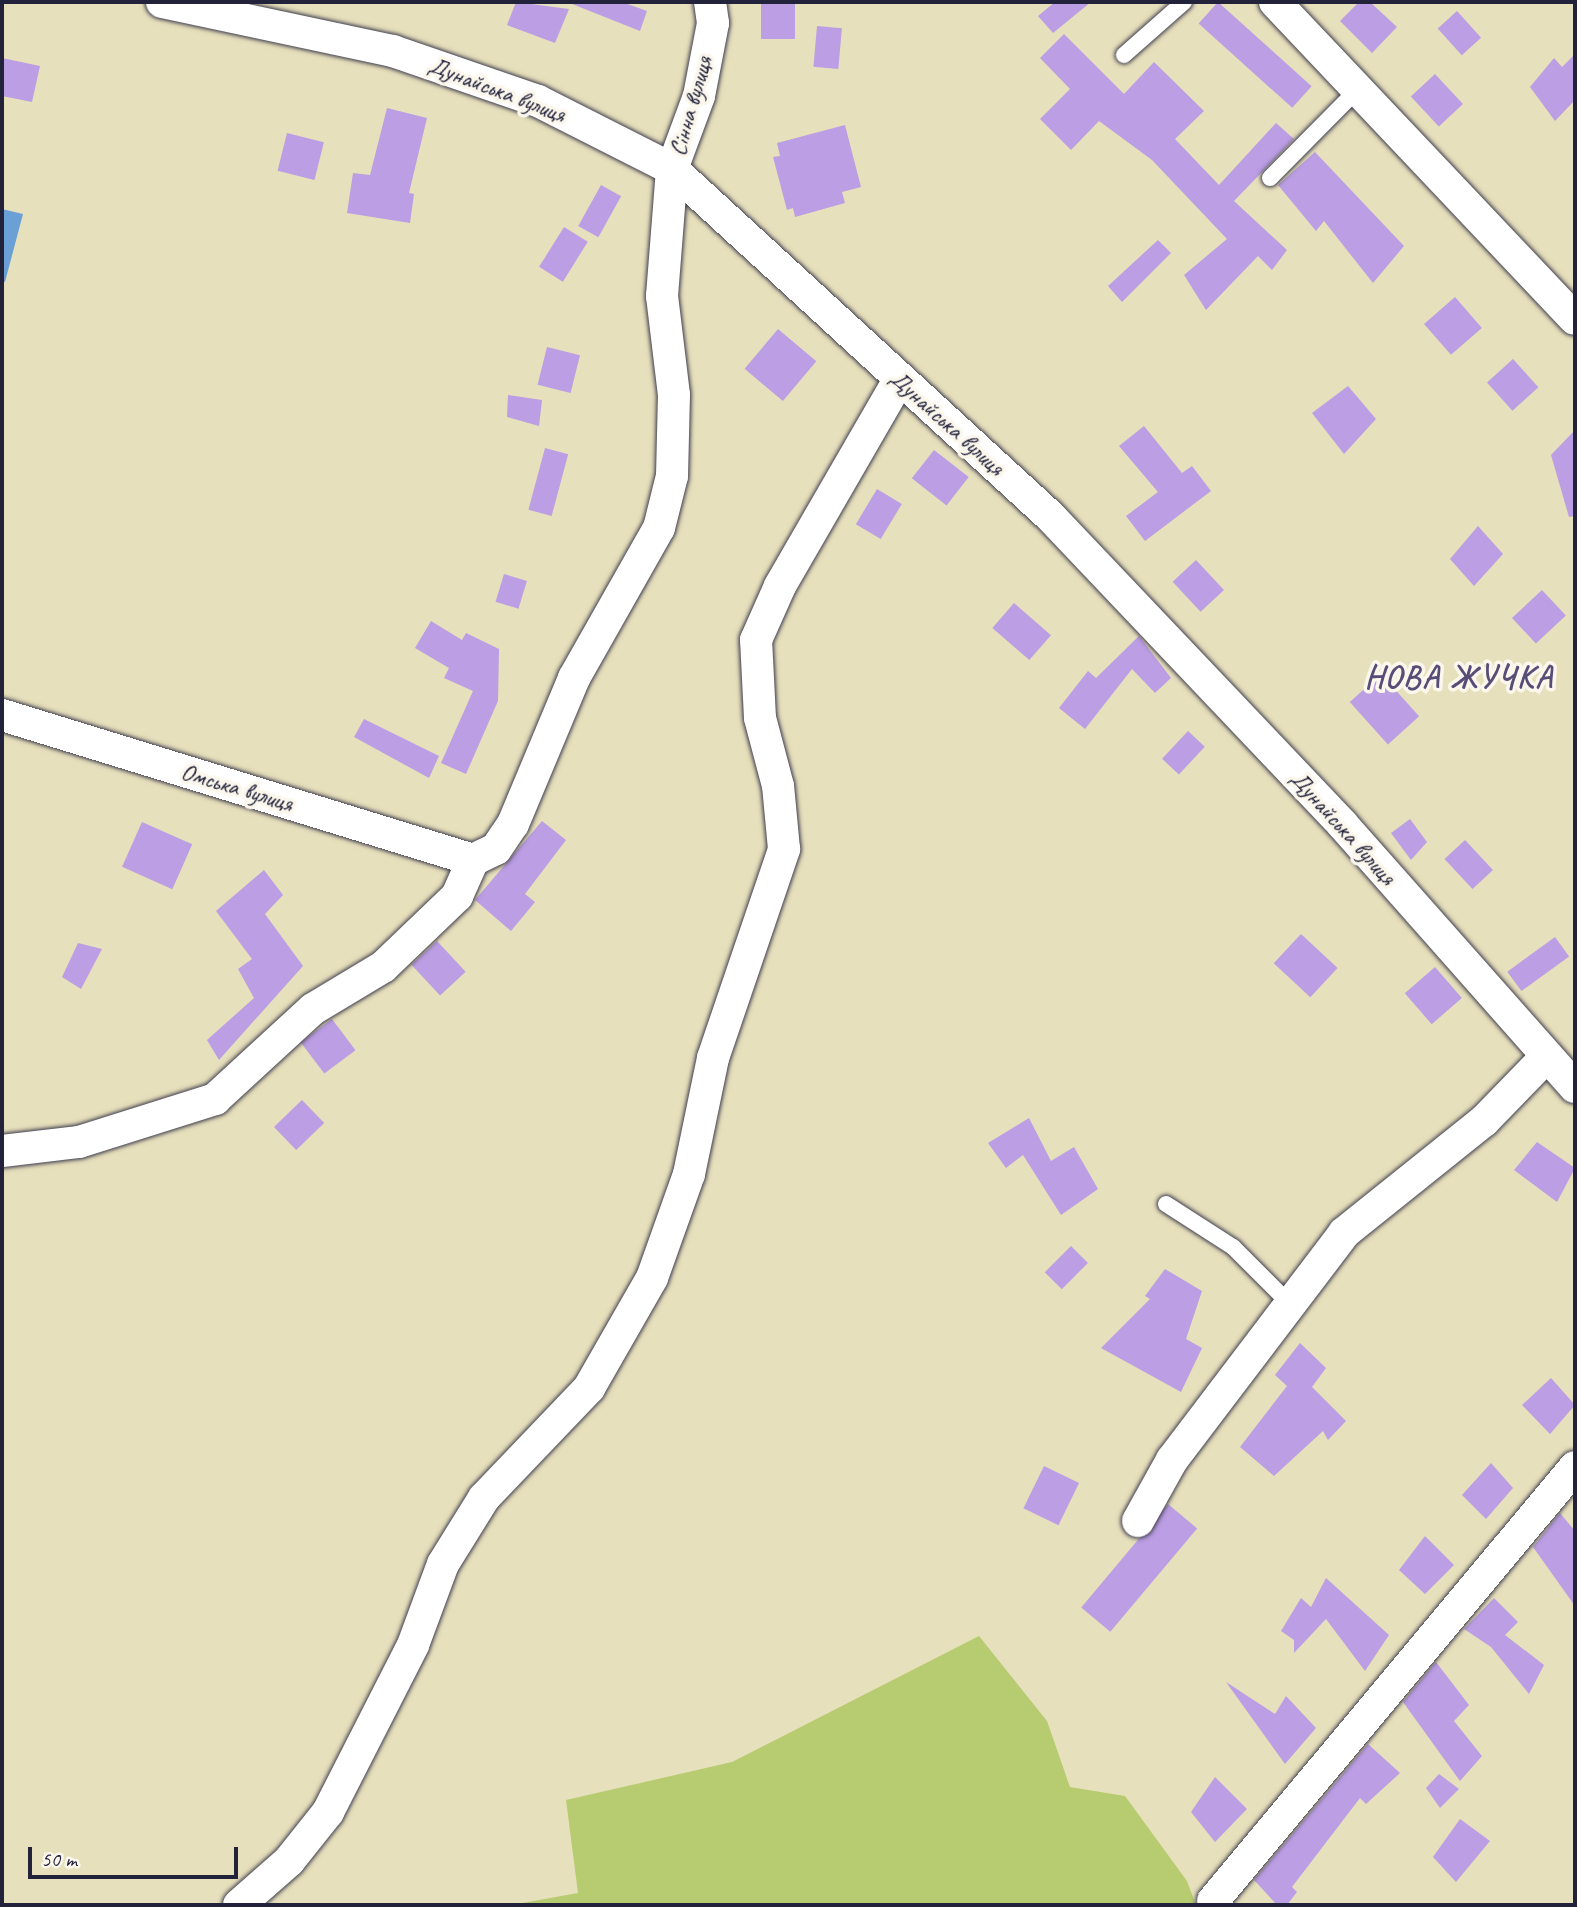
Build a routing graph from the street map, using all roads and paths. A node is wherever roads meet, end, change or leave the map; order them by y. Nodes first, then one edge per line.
1 (162, 2) edge
2 (710, 2) edge
3 (1184, 2) edge
4 (1275, 2) edge
5 (1124, 55) dead end
6 (1357, 90) junction
7 (672, 169) junction
8 (1270, 178) dead end
9 (1575, 319) edge
10 (900, 380) junction
11 (2, 715) edge
12 (473, 860) junction
13 (1546, 1057) junction
14 (1575, 1087) edge
15 (2, 1151) edge
16 (1167, 1204) dead end
17 (1289, 1303) junction
18 (1575, 1467) edge
19 (1138, 1521) dead end
20 (1213, 1901) dead end
21 (239, 1905) edge

1 - 7 street, Дунайська вулиця
2 - 7 street, Сінна вулиця
3 - 5 lane
4 - 6 street
6 - 8 lane
6 - 9 street
7 - 10 street, Дунайська вулиця
7 - 12 street, Сінна вулиця
10 - 13 street, Дунайська вулиця
10 - 21 street
11 - 12 street, Омська вулиця
12 - 15 street
13 - 14 street, Дунайська вулиця
13 - 17 street
16 - 17 lane
17 - 19 street
18 - 20 street

